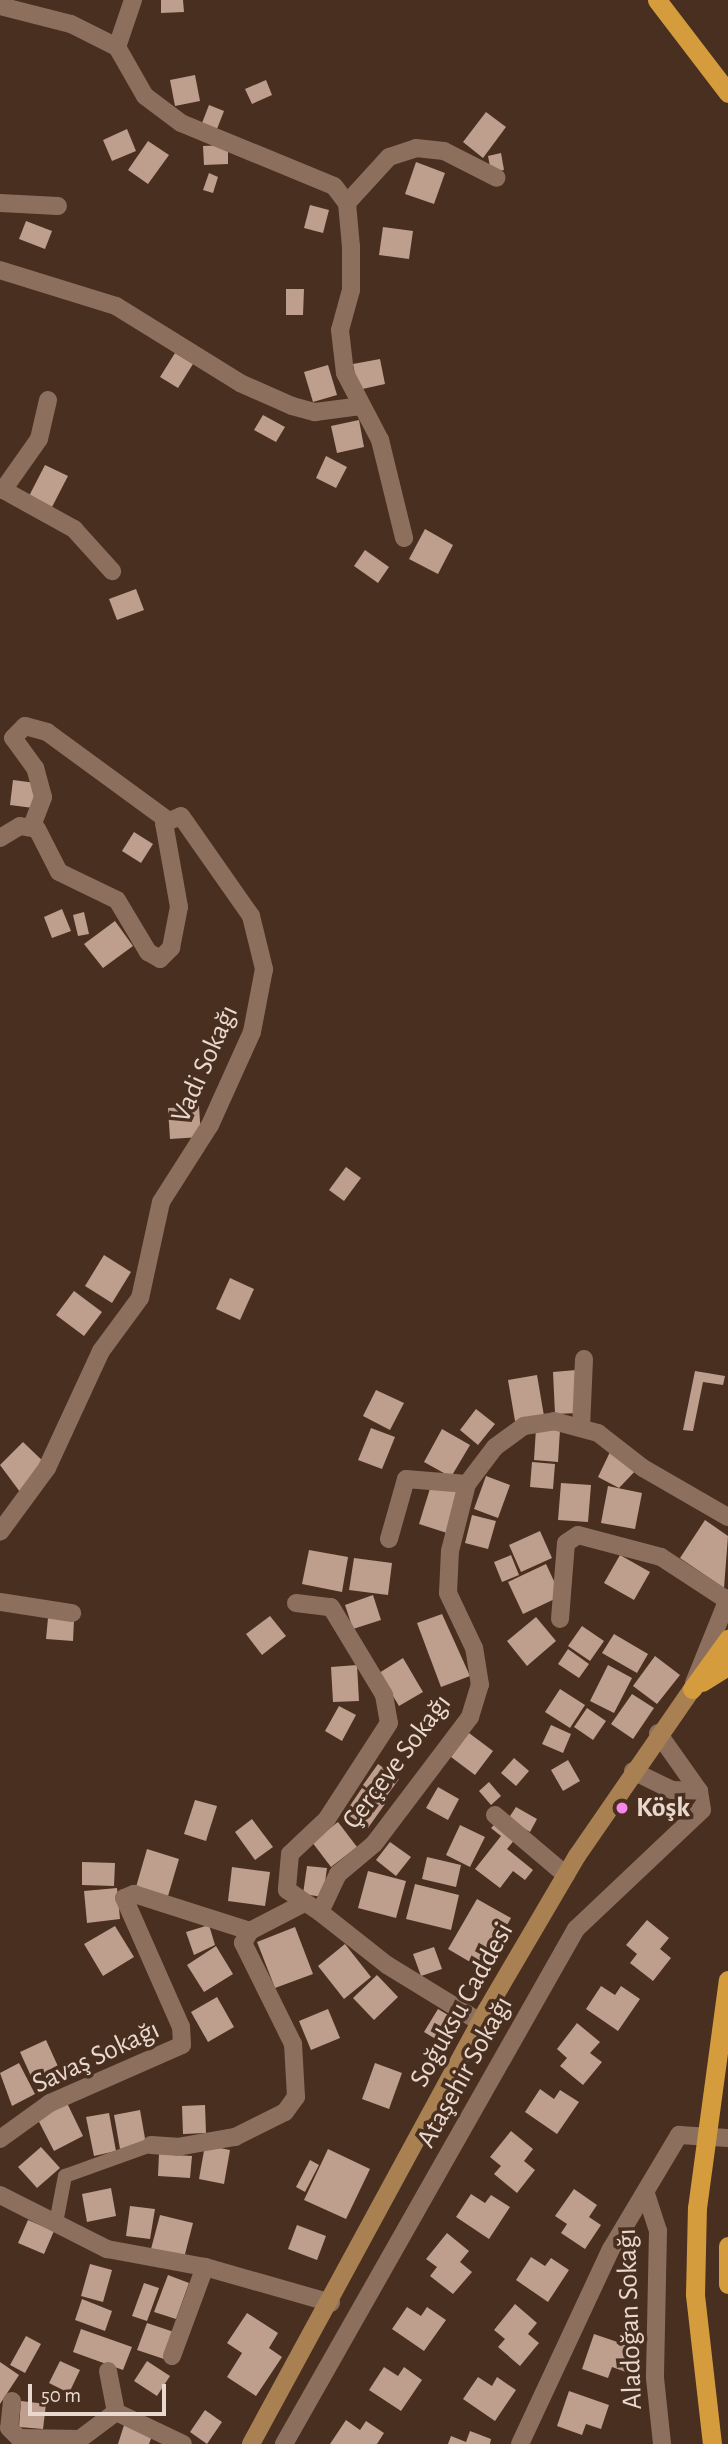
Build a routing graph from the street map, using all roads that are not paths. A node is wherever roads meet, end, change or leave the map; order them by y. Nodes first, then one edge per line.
1 (133, 0) edge
2 (657, 0) edge
3 (0, 6) edge
4 (117, 47) junction
5 (728, 93) edge
6 (497, 177) dead end
7 (0, 203) edge
8 (346, 203) junction
9 (58, 206) dead end
10 (0, 270) edge
11 (48, 400) dead end
12 (361, 406) junction
13 (1, 489) edge
14 (404, 538) dead end
15 (112, 571) dead end
16 (166, 819) junction
17 (32, 826) junction
18 (0, 838) edge
19 (584, 1359) dead end
20 (581, 1428) junction
21 (467, 1484) junction
22 (728, 1517) edge
23 (0, 1532) edge
24 (389, 1539) dead end
25 (728, 1600) edge
26 (0, 1602) edge
27 (296, 1603) dead end
28 (72, 1613) dead end
29 (560, 1619) dead end
30 (728, 1639) edge
31 (728, 1667) edge
32 (728, 1677) edge
33 (699, 1684) junction
34 (658, 1733) junction
35 (633, 1771) junction
36 (699, 1791) junction
37 (495, 1815) dead end
38 (566, 1875) junction
39 (312, 1908) junction
40 (250, 1931) junction
41 (728, 1980) edge
42 (480, 2022) junction
43 (728, 2138) edge
44 (0, 2139) edge
45 (151, 2145) joint
46 (646, 2194) junction
47 (0, 2195) edge
48 (55, 2223) junction
49 (728, 2246) edge
50 (205, 2267) junction
51 (728, 2284) edge
52 (331, 2303) junction
53 (173, 2356) dead end
54 (108, 2371) dead end
55 (12, 2401) dead end
56 (116, 2412) junction
57 (183, 2444) edge
58 (251, 2444) edge
59 (285, 2444) edge
60 (520, 2444) edge
61 (662, 2444) edge
62 (712, 2444) edge

1 - 4 street
2 - 5 highway
3 - 4 street
4 - 8 street
6 - 8 street
7 - 9 street
8 - 12 street
10 - 12 street
11 - 13 street
12 - 14 street
13 - 15 street
16 - 17 street, Vadi Sokağı
16 - 17 street
16 - 23 street, Vadi Sokağı
17 - 18 street
19 - 20 street
20 - 21 street, Çerçeve Sokağı
20 - 22 street, Çerçeve Sokağı
21 - 24 street
21 - 39 street, Çerçeve Sokağı
25 - 29 street
25 - 33 street, Soğuksu Caddesi
26 - 28 street
27 - 39 street
30 - 33 highway
31 - 33 highway
32 - 33 highway
33 - 34 main road, Soğuksu Caddesi
34 - 35 main road, Soğuksu Caddesi
34 - 36 street
35 - 36 street
35 - 38 main road, Soğuksu Caddesi
36 - 59 street, Ataşehir Sokağı
37 - 38 street
38 - 42 main road, Soğuksu Caddesi
39 - 40 street
39 - 42 street
40 - 44 street, Savaş Sokağı
40 - 45 street
41 - 62 highway
42 - 52 main road, Soğuksu Caddesi
43 - 46 street
45 - 48 street
46 - 60 street
46 - 61 street, Aladoğan Sokağı
47 - 48 street
48 - 50 street
49 - 51 highway
50 - 52 street
50 - 53 street
52 - 58 main road, Soğuksu Caddesi
54 - 56 street
55 - 56 street
56 - 57 street

